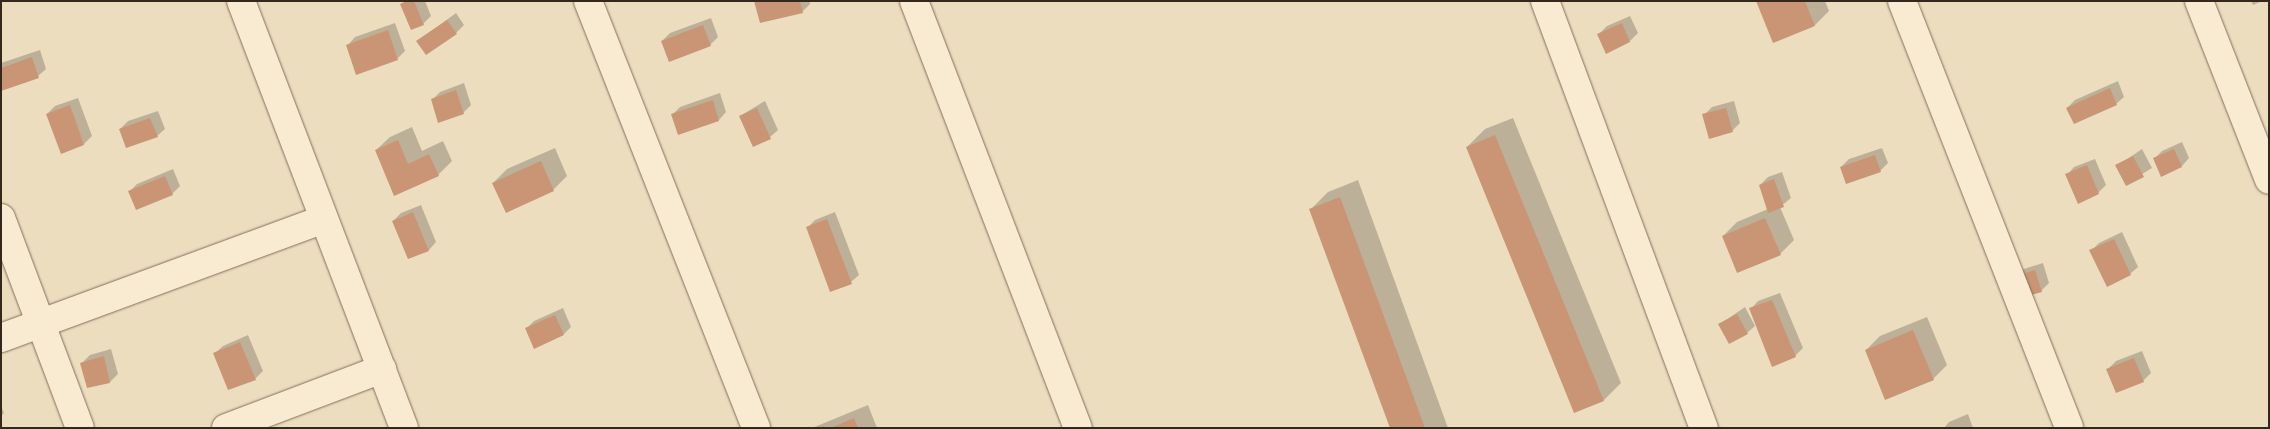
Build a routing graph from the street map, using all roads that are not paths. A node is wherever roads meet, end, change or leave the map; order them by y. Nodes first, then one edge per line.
1 (241, 1) edge
2 (588, 1) edge
3 (914, 1) edge
4 (1545, 1) edge
5 (1902, 1) edge
6 (2200, 1) edge
7 (2269, 180) edge
8 (1, 218) edge
9 (324, 219) junction
10 (40, 324) junction
11 (1, 338) edge
12 (382, 369) junction
13 (80, 428) edge
14 (226, 428) edge
15 (404, 428) edge
16 (756, 428) edge
17 (1078, 428) edge
18 (1704, 428) edge
19 (2069, 428) edge

1 - 9 street
2 - 16 street
3 - 17 street
4 - 18 street
5 - 19 street
6 - 7 street
8 - 10 street
9 - 10 street
9 - 12 street
10 - 11 street
10 - 13 street
12 - 14 street
12 - 15 street

